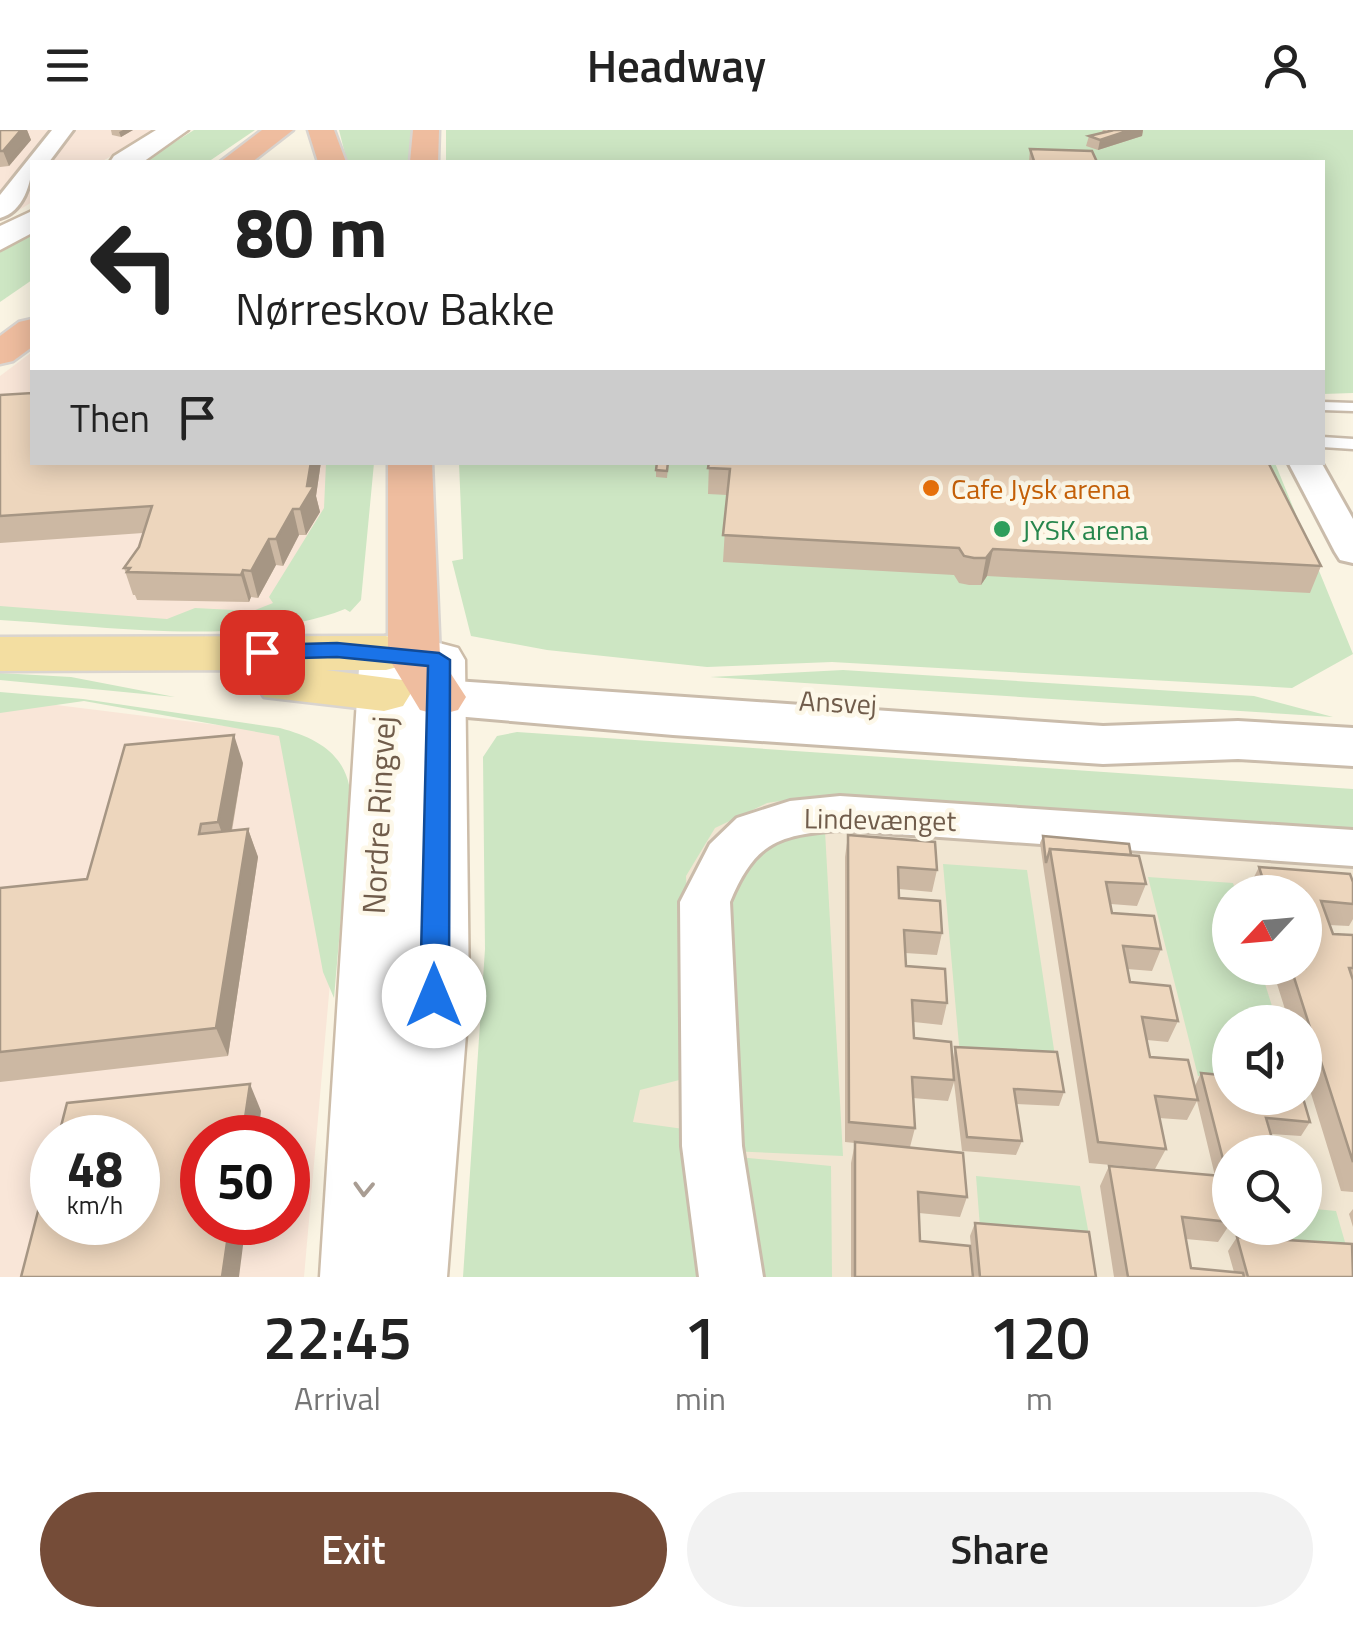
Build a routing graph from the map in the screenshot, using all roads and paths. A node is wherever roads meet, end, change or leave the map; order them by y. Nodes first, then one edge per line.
1 (63, 130) edge
2 (175, 130) edge
3 (280, 130) edge
4 (426, 130) edge
5 (323, 144) edge
6 (40, 160) edge
7 (127, 160) edge
8 (237, 160) edge
9 (273, 160) edge
10 (424, 160) edge
11 (30, 173) edge
12 (0, 211) edge
13 (30, 221) edge
14 (0, 240) edge
15 (30, 303) edge
16 (0, 324) edge
17 (30, 332) edge
18 (0, 354) edge
19 (1325, 406) edge
20 (1353, 407) edge
21 (1325, 442) edge
22 (1353, 444) edge
23 (398, 465) edge
24 (410, 465) edge
25 (435, 465) edge
26 (1306, 465) edge
27 (1353, 552) edge
28 (1, 654) edge
29 (412, 676) junction
30 (1353, 747) edge
31 (1353, 848) edge
32 (391, 1272) edge
33 (731, 1277) edge

1 - 6 street
2 - 7 main road
3 - 8 highway
4 - 10 highway
5 - 9 highway
11 - 12 street
13 - 14 main road
15 - 16 highway
17 - 18 highway
19 - 20 lane
21 - 22 lane
23 - 29 highway
24 - 29 highway
25 - 29 highway
26 - 27 street
28 - 29 main road
29 - 30 street, Ansvej
29 - 32 main road
31 - 33 street, Lindevænget

